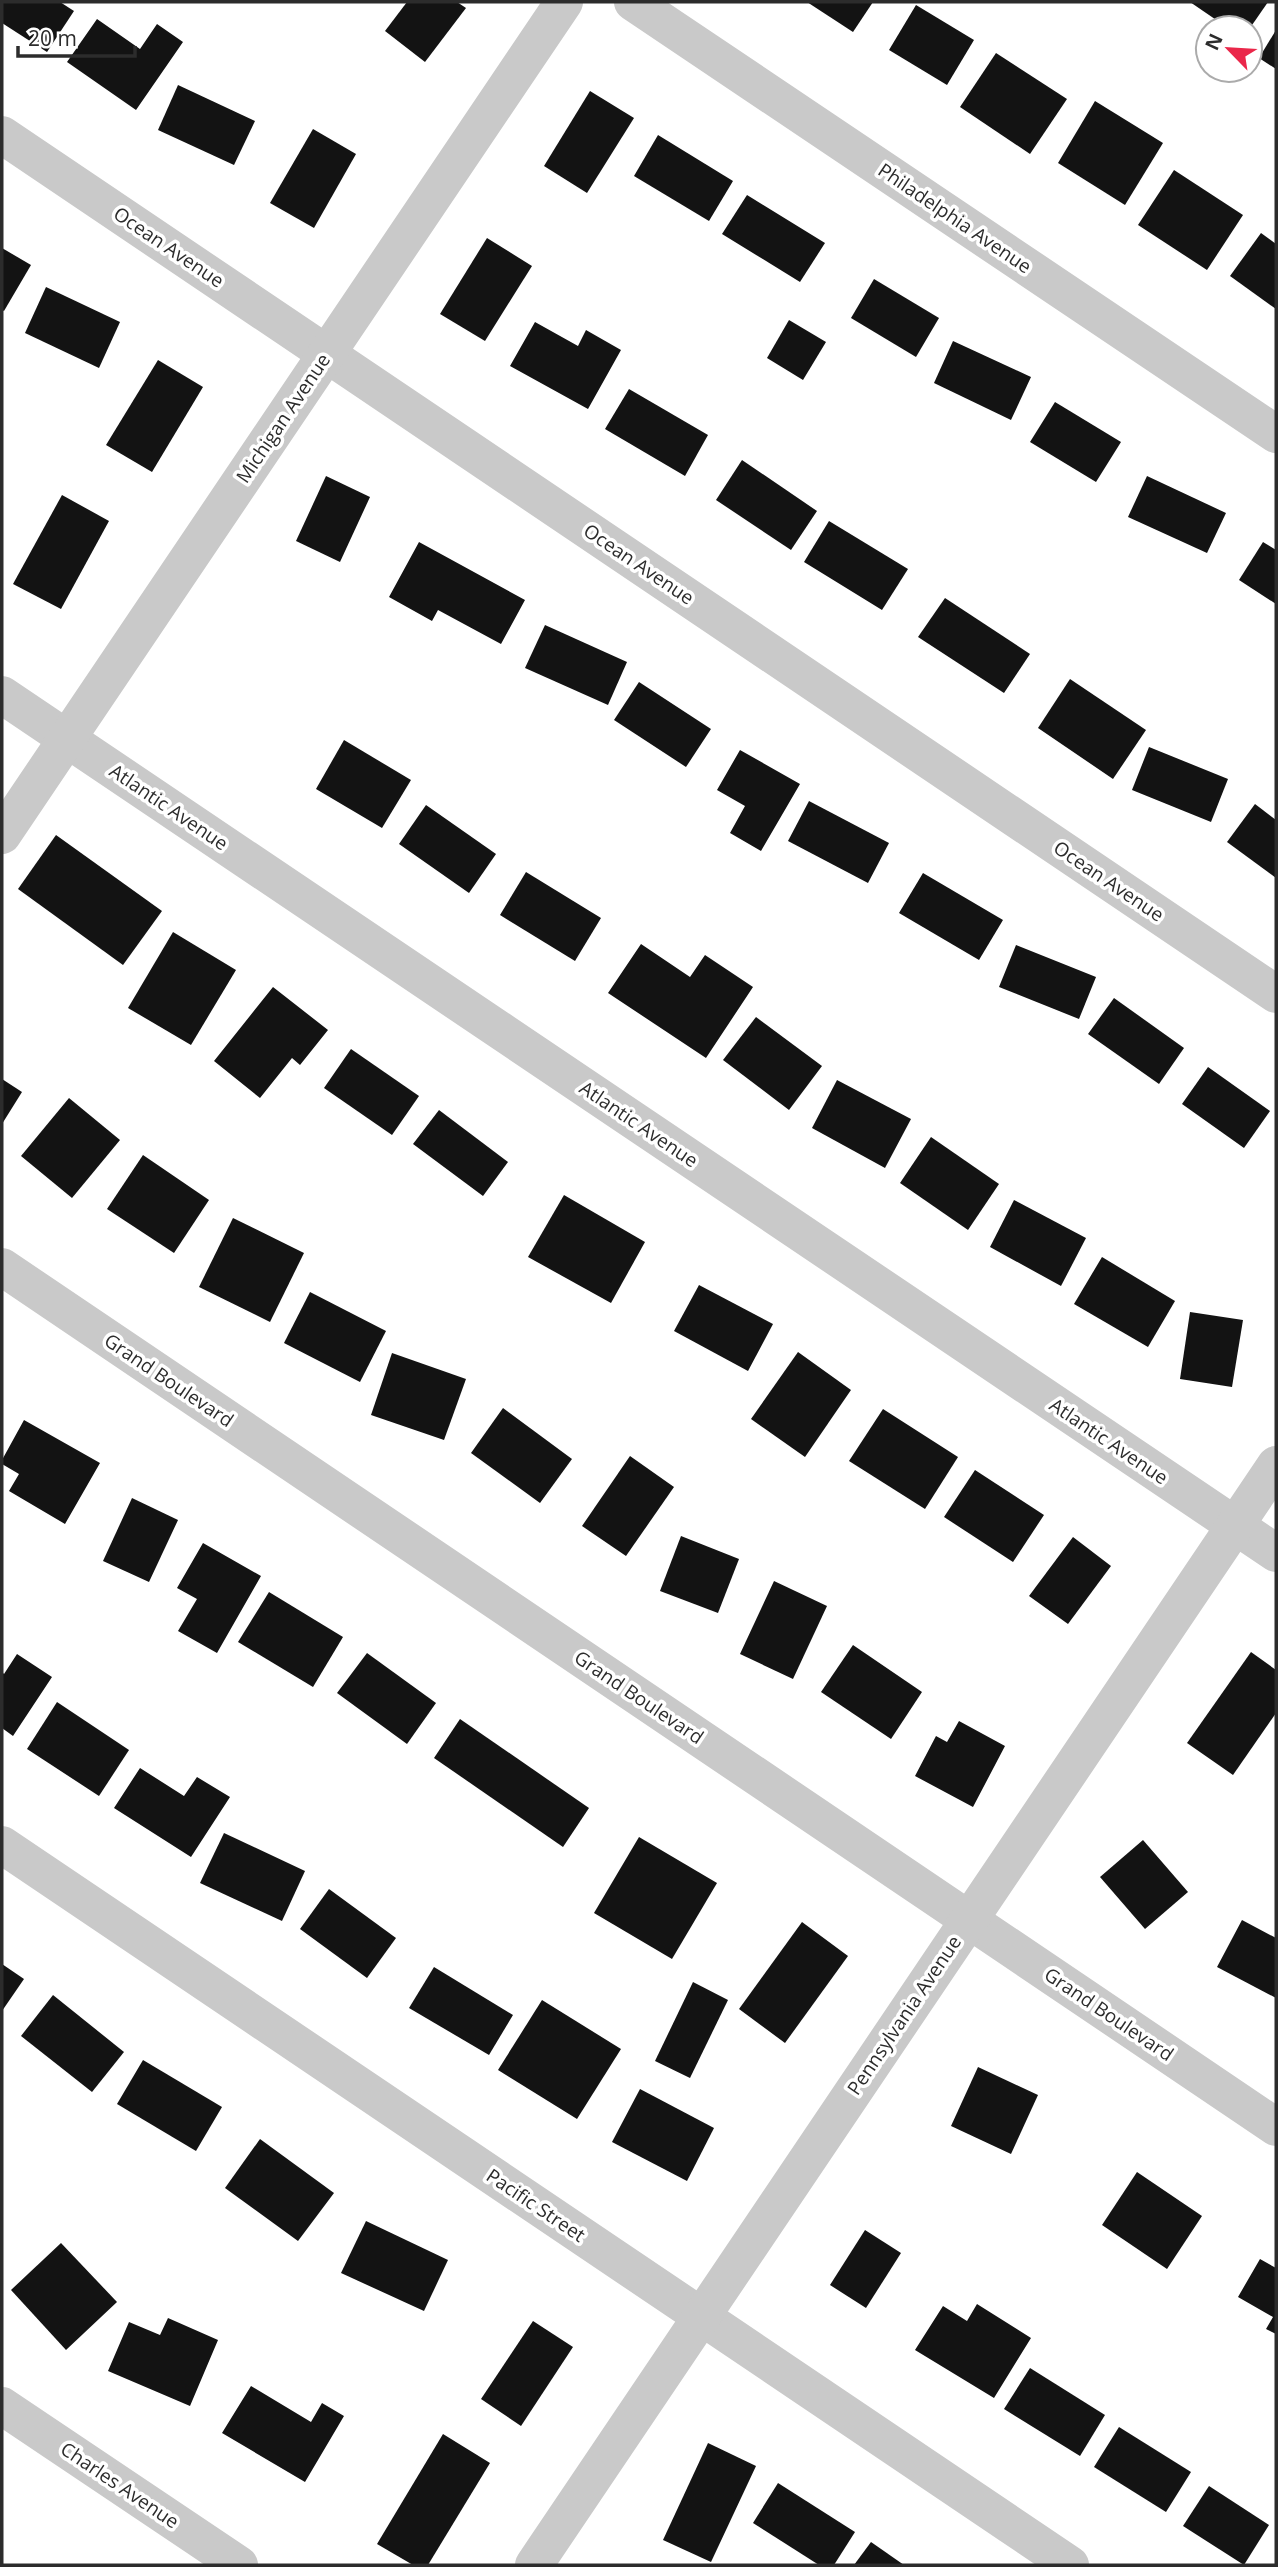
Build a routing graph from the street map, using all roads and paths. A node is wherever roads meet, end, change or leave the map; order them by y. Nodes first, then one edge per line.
1 (564, 2) edge
2 (633, 2) edge
3 (2, 135) edge
4 (327, 354) junction
5 (1276, 434) edge
6 (2, 695) edge
7 (67, 738) junction
8 (2, 835) edge
9 (1276, 994) edge
10 (2, 1267) edge
11 (1276, 1465) edge
12 (1236, 1526) junction
13 (1276, 1553) edge
14 (2, 1844) edge
15 (968, 1920) junction
16 (1276, 2127) edge
17 (701, 2316) junction
18 (2, 2406) edge
19 (239, 2565) edge
20 (534, 2565) edge
21 (1070, 2565) edge

1 - 4 street, Michigan Avenue
2 - 5 street, Philadelphia Avenue
3 - 4 street, Ocean Avenue
4 - 7 street, Michigan Avenue
4 - 9 street, Ocean Avenue
6 - 7 street, Atlantic Avenue
7 - 8 street, Michigan Avenue
7 - 12 street, Atlantic Avenue
10 - 15 street, Grand Boulevard
11 - 12 street, Pennsylvania Avenue
12 - 13 street, Atlantic Avenue
12 - 15 street, Pennsylvania Avenue
14 - 17 street, Pacific Street
15 - 16 street, Grand Boulevard
15 - 17 street, Pennsylvania Avenue
17 - 20 street, Pennsylvania Avenue
17 - 21 street, Pacific Street
18 - 19 street, Charles Avenue

